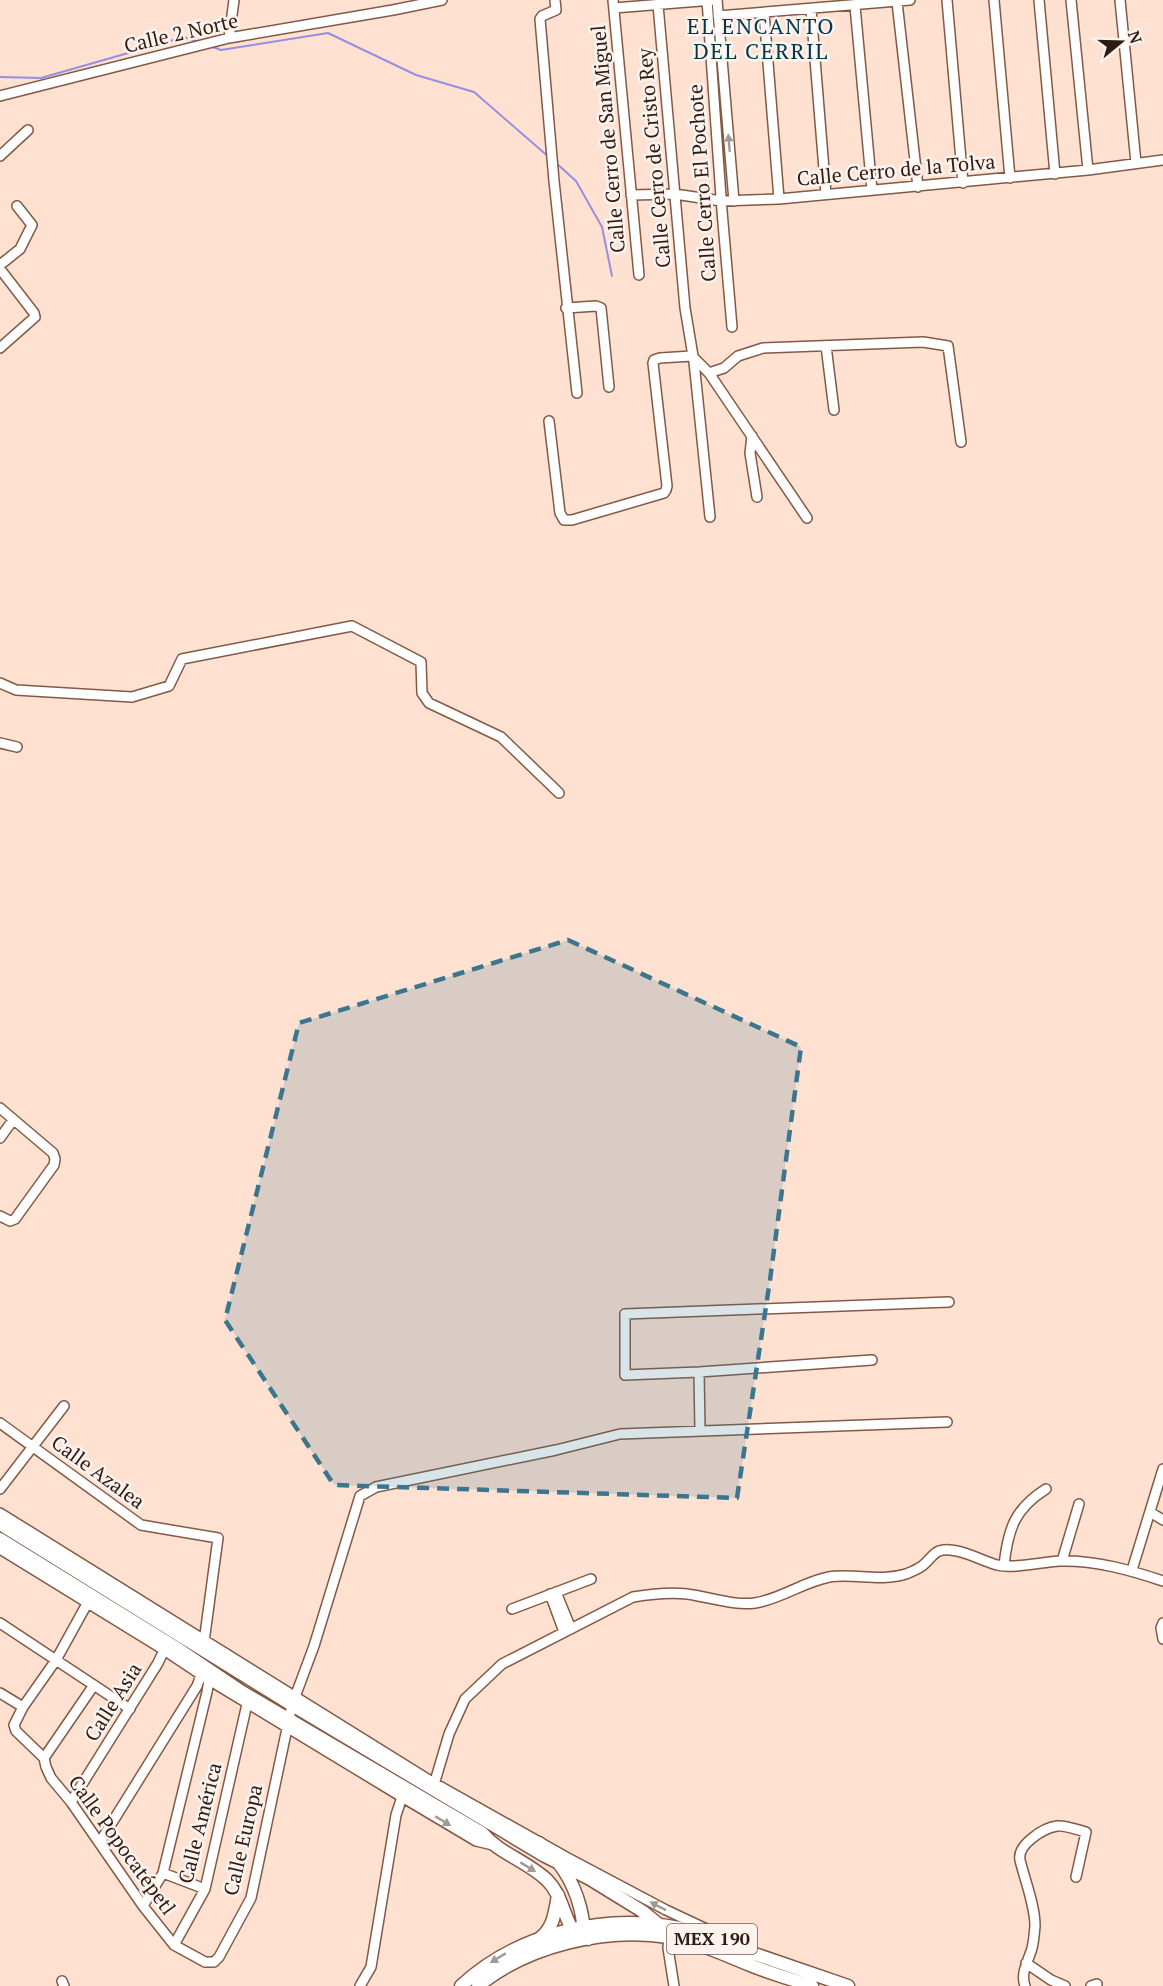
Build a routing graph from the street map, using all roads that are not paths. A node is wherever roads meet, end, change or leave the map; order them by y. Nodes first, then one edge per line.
1 (234, 0) edge
2 (442, 0) edge
3 (555, 0) edge
4 (707, 0) edge
5 (716, 0) edge
6 (910, 0) edge
7 (947, 0) edge
8 (994, 0) edge
9 (1039, 0) edge
10 (1071, 0) edge
11 (1120, 0) edge
12 (897, 2) edge
13 (613, 4) edge
14 (658, 5) junction
15 (855, 6) junction
16 (811, 10) junction
17 (764, 13) junction
18 (718, 16) junction
19 (229, 38) junction
20 (0, 96) edge
21 (28, 130) dead end
22 (0, 156) edge
23 (1163, 160) edge
24 (1136, 163) junction
25 (1088, 171) junction
26 (1055, 174) junction
27 (1010, 178) junction
28 (963, 183) junction
29 (918, 187) junction
30 (872, 190) junction
31 (675, 194) junction
32 (826, 194) junction
33 (632, 195) junction
34 (779, 199) junction
35 (721, 201) junction
36 (734, 201) junction
37 (17, 206) dead end
38 (0, 267) edge
39 (639, 275) dead end
40 (567, 308) junction
41 (732, 327) dead end
42 (2, 344) edge
43 (826, 346) junction
44 (692, 356) junction
45 (709, 373) junction
46 (609, 387) dead end
47 (577, 393) dead end
48 (834, 410) dead end
49 (549, 421) dead end
50 (752, 436) junction
51 (961, 442) dead end
52 (757, 497) dead end
53 (710, 517) dead end
54 (807, 518) dead end
55 (0, 683) edge
56 (0, 743) edge
57 (17, 747) dead end
58 (558, 794) dead end
59 (0, 1108) edge
60 (13, 1120) junction
61 (0, 1138) edge
62 (0, 1216) edge
63 (949, 1302) dead end
64 (872, 1360) dead end
65 (699, 1372) junction
66 (64, 1406) dead end
67 (946, 1422) dead end
68 (0, 1423) edge
69 (700, 1431) junction
70 (33, 1448) junction
71 (1162, 1474) edge
72 (0, 1489) edge
73 (1046, 1489) dead end
74 (1079, 1504) dead end
75 (1150, 1512) junction
76 (0, 1513) edge
77 (1163, 1520) edge
78 (0, 1524) edge
79 (0, 1539) edge
80 (0, 1549) edge
81 (1062, 1561) junction
82 (1004, 1565) junction
83 (1132, 1570) junction
84 (591, 1579) dead end
85 (1163, 1581) edge
86 (553, 1593) junction
87 (88, 1602) junction
88 (512, 1610) dead end
89 (0, 1623) edge
90 (1163, 1623) edge
91 (568, 1630) junction
92 (1163, 1639) edge
93 (204, 1642) junction
94 (164, 1650) junction
95 (56, 1660) junction
96 (205, 1678) junction
97 (94, 1685) junction
98 (0, 1693) edge
99 (293, 1700) junction
100 (247, 1704) junction
101 (23, 1707) junction
102 (130, 1709) junction
103 (288, 1723) junction
104 (44, 1758) junction
105 (432, 1792) junction
106 (402, 1797) junction
107 (71, 1802) junction
108 (100, 1842) junction
109 (539, 1843) junction
110 (493, 1845) junction
111 (561, 1865) junction
112 (163, 1873) junction
113 (1076, 1877) dead end
114 (205, 1889) junction
115 (558, 1895) junction
116 (143, 1906) junction
117 (658, 1924) junction
118 (579, 1935) junction
119 (669, 1937) junction
120 (534, 1941) junction
121 (174, 1945) junction
122 (219, 1957) joint
123 (767, 1958) junction
124 (1026, 1963) junction
125 (807, 1972) junction
126 (360, 1986) edge
127 (462, 1986) edge
128 (478, 1986) edge
129 (674, 1986) edge
130 (812, 1986) edge
131 (848, 1986) edge
132 (1025, 1986) edge
133 (1065, 1986) edge

1 - 19 street
2 - 19 street, Calle 2 Norte
3 - 40 street
4 - 5 street
4 - 14 street
4 - 35 street, Calle Cerro El Pochote
5 - 18 street, Calle Cerro El Pochote
6 - 12 street
7 - 28 street
8 - 27 street
9 - 26 street
10 - 25 street
11 - 24 street
12 - 15 street
12 - 29 street
13 - 14 street
13 - 33 street, Calle Cerro de San Miguel
14 - 31 street, Calle Cerro de Cristo Rey
15 - 16 street
15 - 30 street
16 - 17 street
16 - 32 street
17 - 18 street
17 - 34 street
36 -> 18 street, Calle Cerro El Pochote
19 - 20 street, Calle 2 Norte
21 - 22 street
23 - 24 street, Calle Cerro de la Tolva
24 - 25 street, Calle Cerro de la Tolva
25 - 26 street, Calle Cerro de la Tolva
26 - 27 street, Calle Cerro de la Tolva
27 - 28 street, Calle Cerro de la Tolva
28 - 29 street, Calle Cerro de la Tolva
29 - 30 street, Calle Cerro de la Tolva
30 - 32 street, Calle Cerro de la Tolva
31 - 33 street, Calle Cerro de la Tolva
31 - 35 street, Calle Cerro de la Tolva
31 - 44 street, Calle Cerro de Cristo Rey
32 - 34 street, Calle Cerro de la Tolva
33 - 39 street, Calle Cerro de San Miguel
34 - 36 street, Calle Cerro de la Tolva
35 - 36 street, Calle Cerro de la Tolva
35 - 41 street, Calle Cerro El Pochote
37 - 38 street
38 - 42 street
40 - 46 street
40 - 47 street
43 - 45 street
43 - 48 street
43 - 51 street
44 - 45 street
44 - 49 street
44 - 53 street, Calle Cerro de Cristo Rey
45 - 50 street
50 - 52 street
50 - 54 street
55 - 58 street
56 - 57 street
59 - 60 street
60 - 61 street
60 - 62 street
63 - 65 street
64 - 65 street
65 - 69 street
66 - 70 street
67 - 69 street, Calle Europa
68 - 70 street, Calle Azalea
69 - 99 street, Calle Europa
70 - 72 street
70 - 93 street, Calle Azalea
71 - 75 street
73 - 82 street
74 - 81 street
75 - 77 street
75 - 83 street
76 - 93 street
78 - 99 main road
79 - 103 main road
80 - 87 street
81 - 82 street
81 - 83 street
82 - 91 street
83 - 85 street
84 - 86 street
86 - 88 street
86 - 91 street
87 - 94 street
87 - 95 street
89 - 95 street
90 - 92 street
91 - 105 street
93 - 99 street
94 - 96 street
94 - 102 street, Calle Asia
95 - 97 street
95 - 101 street
96 - 100 street
96 - 108 street
96 - 112 street
97 - 102 street
97 - 104 street
98 - 101 street
99 - 103 street, Calle Europa
99 - 105 main road
100 - 103 street
100 - 114 street, Calle América
101 - 104 street, Calle Popocatépetl
102 - 107 street, Calle Asia
103 - 105 main road
103 - 106 street
103 - 122 street, Calle Europa
104 - 107 street, Calle Popocatépetl
105 - 109 street
105 - 110 main road
105 - 111 main road
106 -> 110 street
106 - 126 street
107 - 108 street, Calle Popocatépetl
108 - 116 street, Calle Popocatépetl
109 - 111 main road
123 -> 109 street
110 -> 115 main road
111 - 117 main road
111 - 118 main road
112 - 114 street
112 - 116 street
113 - 124 street
114 - 121 street, Calle América
115 - 118 main road
115 - 120 main road
116 - 121 street, Calle Popocatépetl
117 - 118 main road, MEX 190
117 - 123 main road, MEX 190
118 - 119 main road, MEX 190
118 - 120 main road, MEX 190
118 - 128 main road, MEX 190
119 - 129 street
119 - 130 main road, MEX 190
120 -> 127 main road, MEX 190
121 - 122 street, Calle Popocatépetl
123 - 125 main road, MEX 190
124 - 132 street
124 - 133 street
125 - 130 street
125 - 131 main road, MEX 190

